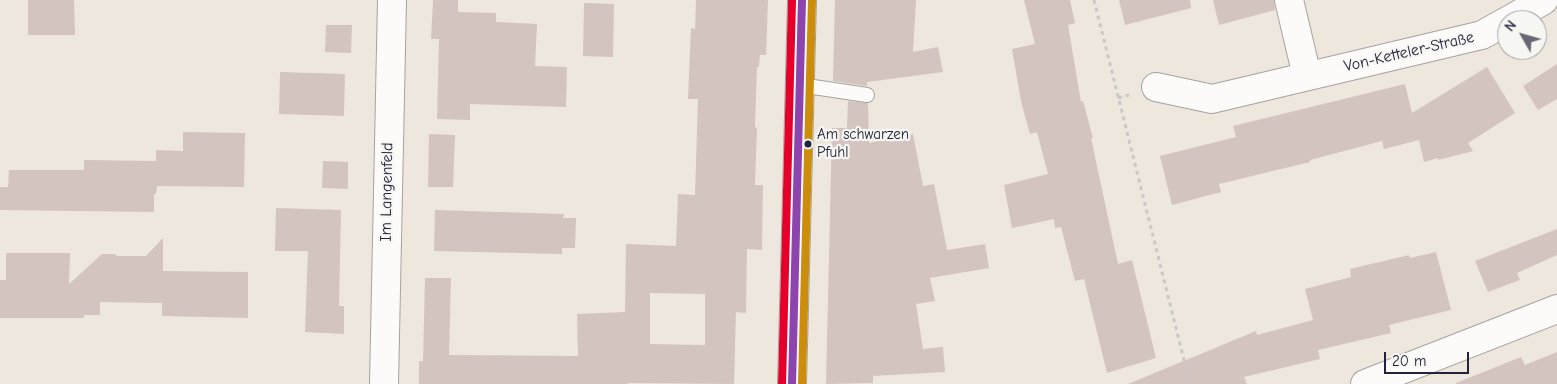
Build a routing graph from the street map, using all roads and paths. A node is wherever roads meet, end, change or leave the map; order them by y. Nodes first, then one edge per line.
1 (392, 0) edge
2 (802, 0) edge
3 (1094, 0) edge
4 (1289, 0) edge
5 (1544, 0) edge
6 (1526, 10) edge
7 (1497, 26) edge
8 (1307, 76) junction
9 (800, 85) junction
10 (1156, 87) dead end
11 (867, 95) dead end
12 (1557, 309) edge
13 (384, 384) edge
14 (792, 384) edge
15 (1190, 384) edge
16 (1366, 384) edge

1 - 13 street, Im Langenfeld
2 - 9 street
3 - 15 path
4 - 8 street
5 - 6 street, Von-Ketteler-Straße
7 - 8 street, Von-Ketteler-Straße
8 - 10 street, Von-Ketteler-Straße
9 - 11 lane
9 - 14 street
12 - 16 street

